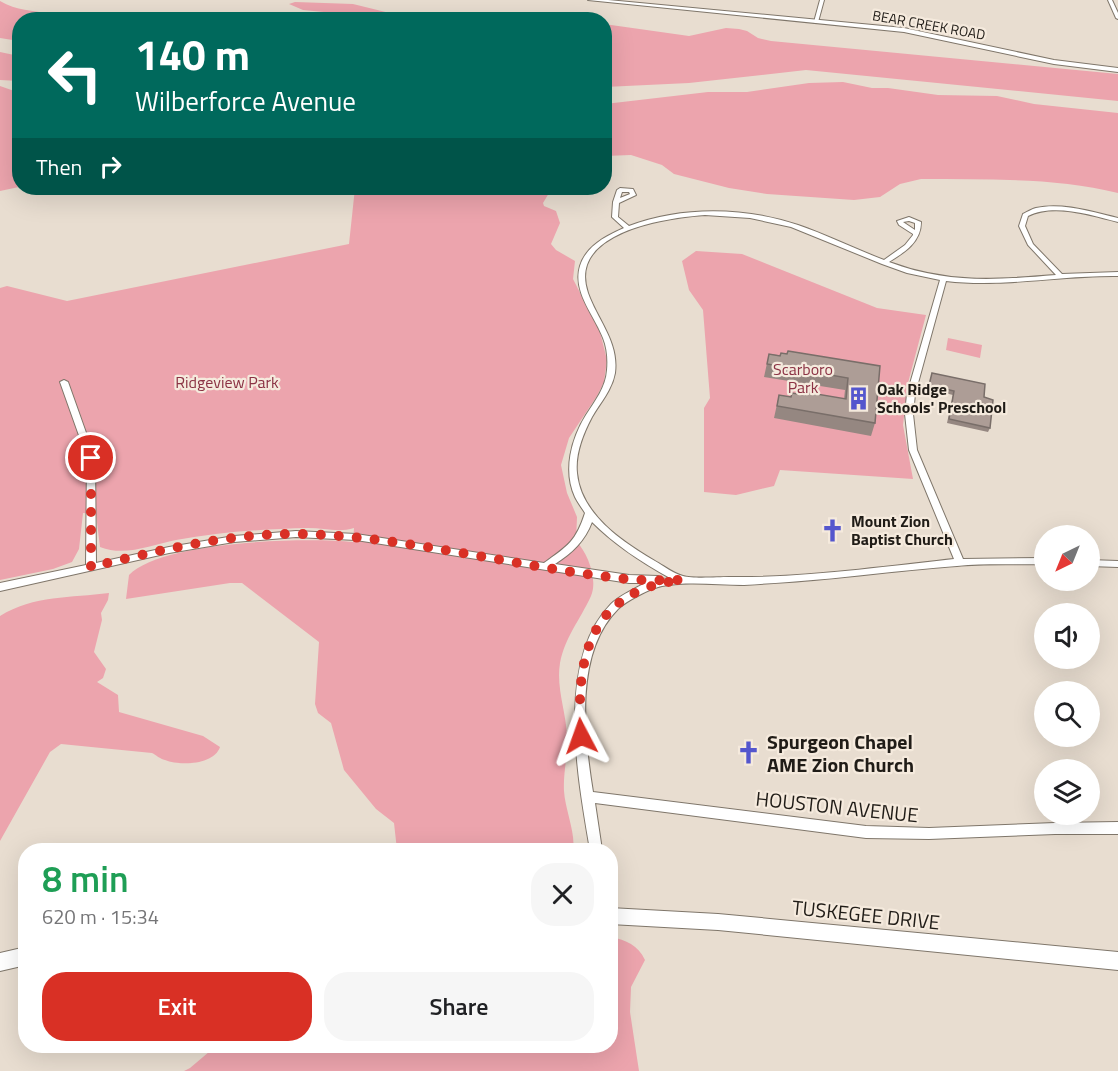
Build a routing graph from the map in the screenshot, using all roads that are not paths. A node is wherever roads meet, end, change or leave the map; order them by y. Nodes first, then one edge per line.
1 (591, 0) edge
2 (822, 0) edge
3 (1110, 0) edge
4 (633, 2) edge
5 (1118, 18) edge
6 (816, 22) junction
7 (1118, 70) edge
8 (616, 202) dead end
9 (1118, 220) edge
10 (628, 229) junction
11 (916, 233) dead end
12 (884, 263) junction
13 (1059, 274) junction
14 (1118, 274) edge
15 (943, 279) junction
16 (64, 382) dead end
17 (590, 514) junction
18 (1034, 561) edge
19 (960, 562) junction
20 (1100, 563) edge
21 (1118, 564) edge
22 (546, 566) junction
23 (91, 567) junction
24 (682, 580) junction
25 (0, 587) edge
26 (589, 796) junction
27 (1118, 828) edge
28 (595, 843) edge
29 (618, 916) edge
30 (18, 958) edge
31 (1118, 961) edge
32 (0, 962) edge

1 - 4 street, BEAR CREEK ROAD
2 - 6 street
3 - 5 street
4 - 6 street, BEAR CREEK ROAD
6 - 7 street, BEAR CREEK ROAD
8 - 10 street
9 - 13 street
10 - 12 street
10 - 17 street
11 - 12 street
12 - 15 street
13 - 14 street
13 - 15 street
15 - 19 street
16 - 23 street
17 - 22 street
17 - 24 street
18 - 19 street
19 - 24 street
20 - 21 street
22 - 23 street
22 - 24 street
23 - 25 street
24 - 26 street
26 - 27 street, HOUSTON AVENUE
26 - 28 street
29 - 31 street, TUSKEGEE DRIVE
30 - 32 street

